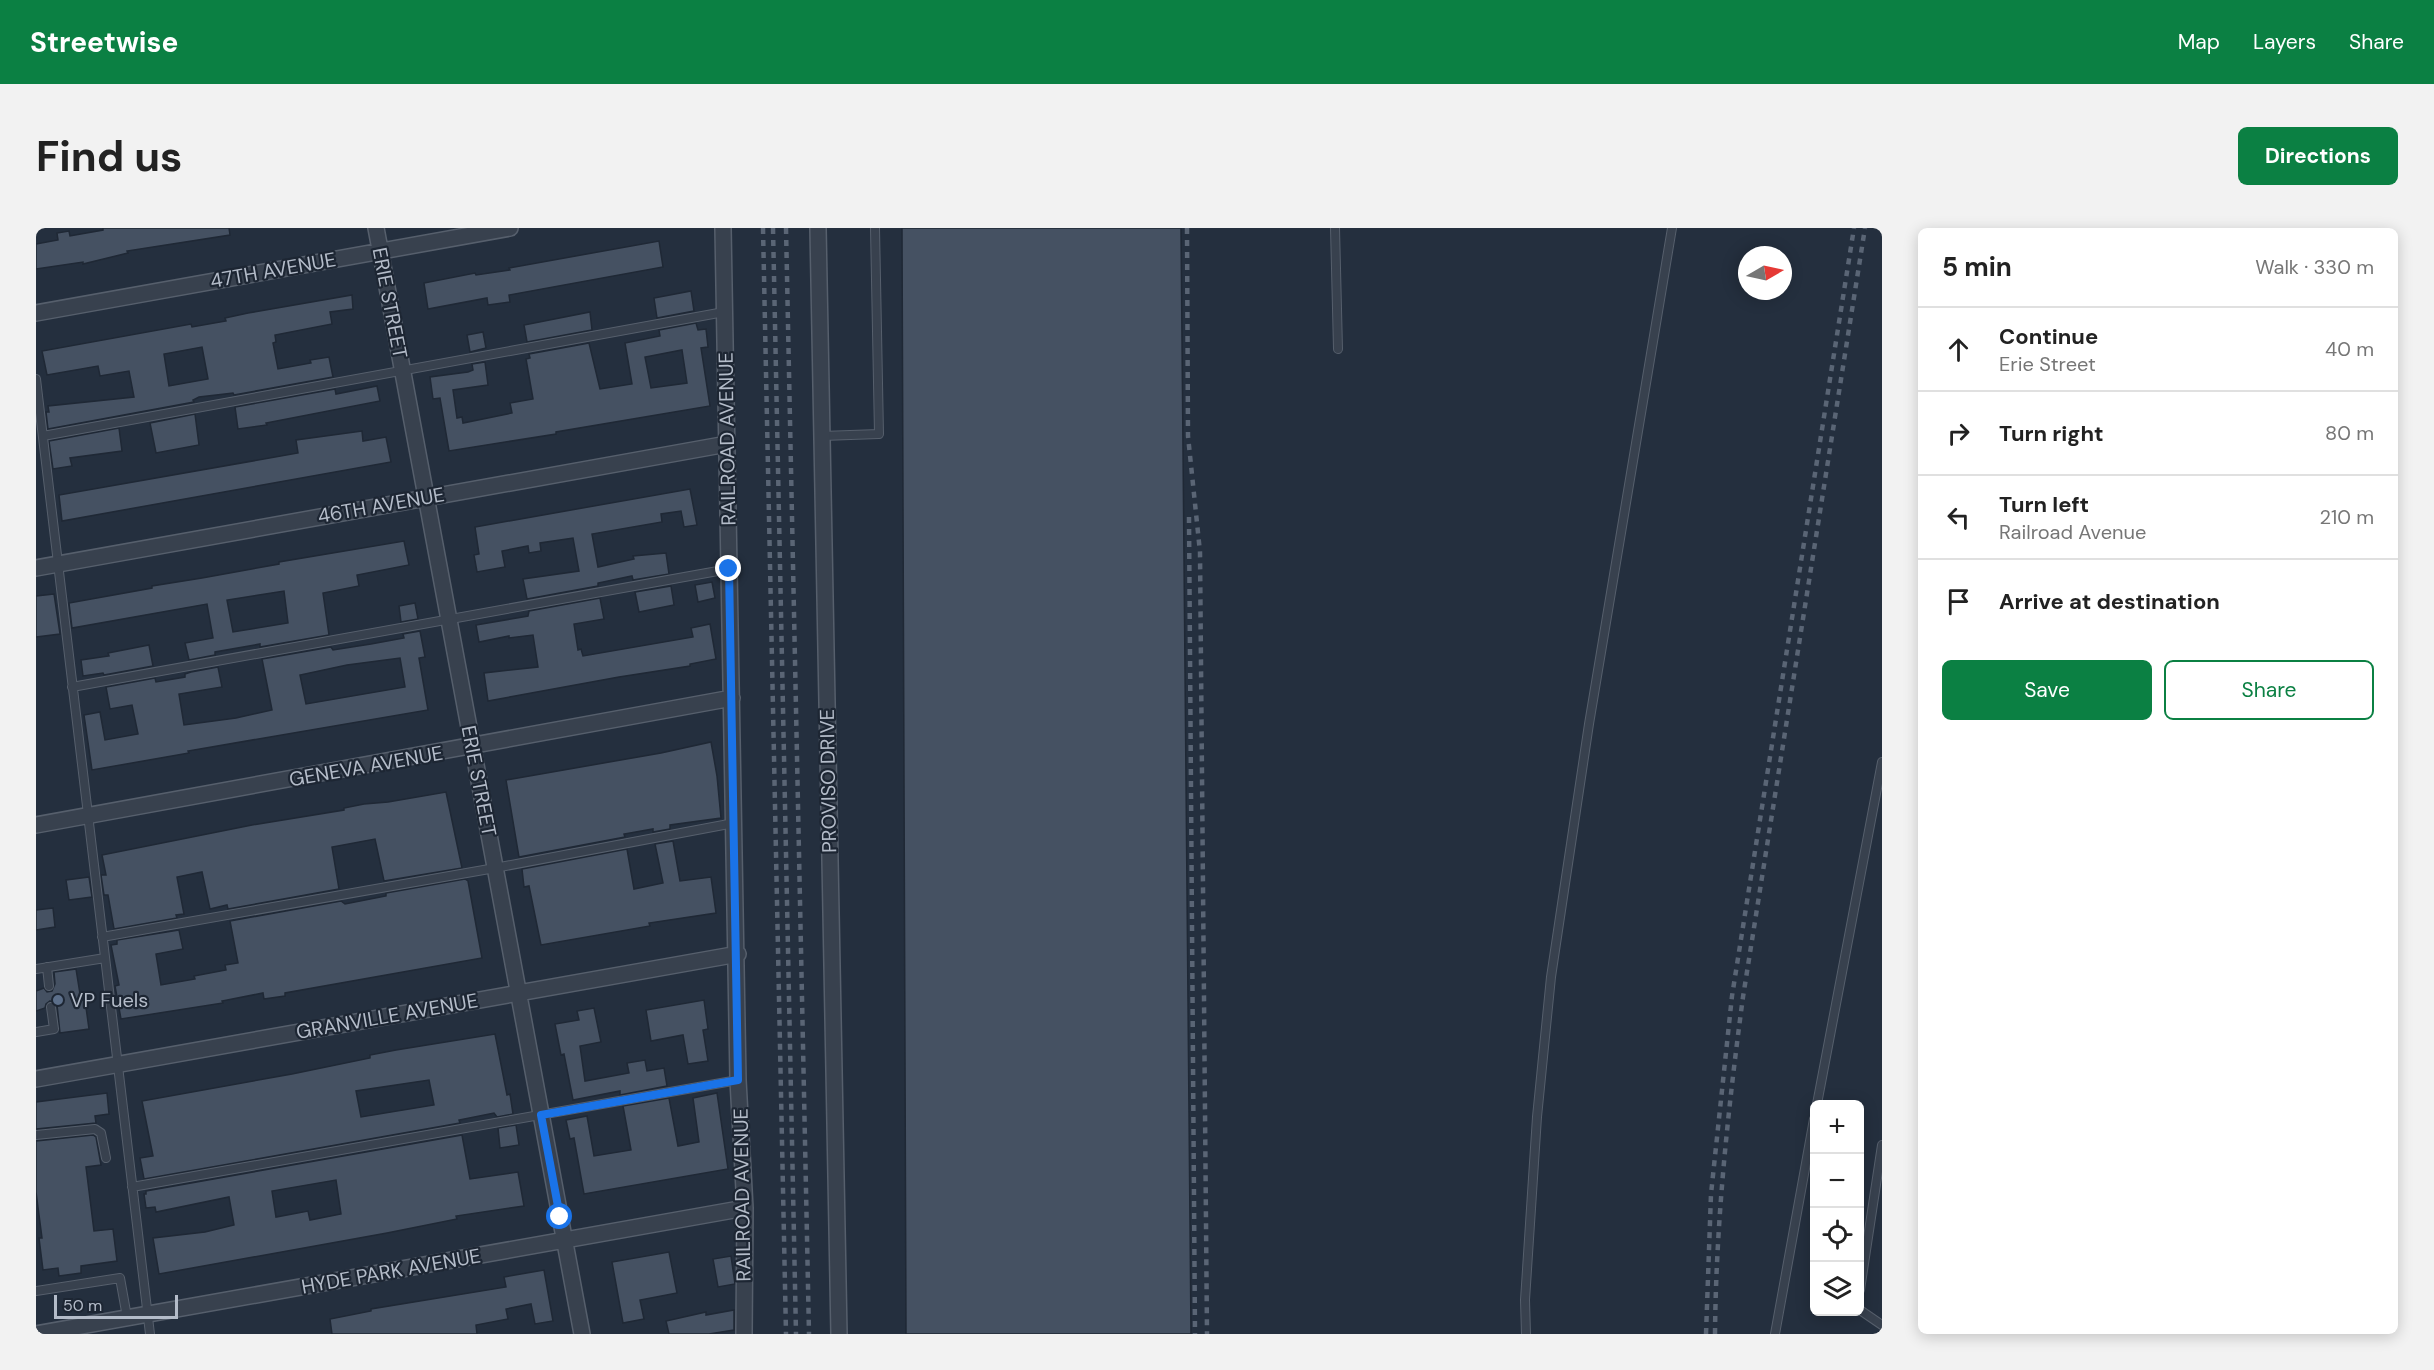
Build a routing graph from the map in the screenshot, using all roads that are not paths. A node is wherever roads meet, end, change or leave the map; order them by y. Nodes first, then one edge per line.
1 (376, 228) edge
2 (510, 228) edge
3 (723, 228) edge
4 (818, 228) edge
5 (876, 228) edge
6 (1335, 228) edge
7 (1672, 228) edge
8 (380, 251) junction
9 (724, 312) junction
10 (36, 313) edge
11 (1338, 349) dead end
12 (402, 370) junction
13 (36, 380) edge
14 (43, 436) junction
15 (822, 436) junction
16 (727, 444) junction
17 (425, 497) junction
18 (58, 564) junction
19 (36, 568) edge
20 (729, 569) junction
21 (449, 620) junction
22 (72, 687) junction
23 (732, 698) junction
24 (472, 747) junction
25 (1882, 762) edge
26 (88, 815) junction
27 (735, 823) junction
28 (36, 825) edge
29 (495, 868) junction
30 (102, 937) junction
31 (738, 954) junction
32 (105, 958) junction
33 (47, 967) junction
34 (36, 969) edge
35 (49, 986) dead end
36 (518, 993) junction
37 (51, 1007) dead end
38 (36, 1032) edge
39 (117, 1063) junction
40 (36, 1079) edge
41 (738, 1080) junction
42 (1818, 1100) edge
43 (541, 1115) junction
44 (36, 1135) edge
45 (1810, 1145) edge
46 (1882, 1145) edge
47 (106, 1158) dead end
48 (132, 1186) junction
49 (745, 1208) junction
50 (564, 1240) junction
51 (1864, 1264) edge
52 (36, 1291) edge
53 (1864, 1313) edge
54 (147, 1314) junction
55 (127, 1317) junction
56 (1882, 1325) edge
57 (36, 1334) edge
58 (150, 1334) edge
59 (582, 1334) edge
60 (744, 1334) edge
61 (839, 1334) edge
62 (1526, 1334) edge
63 (1774, 1334) edge

1 - 8 street, ERIE STREET
2 - 8 street, 47TH AVENUE
3 - 9 street, RAILROAD AVENUE
4 - 15 street, PROVISO DRIVE
5 - 15 lane
6 - 11 lane
7 - 62 lane
8 - 10 street, 47TH AVENUE
8 - 12 street, ERIE STREET
9 - 12 lane
9 - 16 street, RAILROAD AVENUE
12 - 14 lane
12 - 17 street, ERIE STREET
13 - 14 lane
14 - 18 lane
15 - 61 street, PROVISO DRIVE
16 - 17 street, 46TH AVENUE
16 - 20 street, RAILROAD AVENUE
17 - 18 street, 46TH AVENUE
17 - 21 street, ERIE STREET
18 - 19 street, 46TH AVENUE
18 - 22 lane
20 - 21 lane
20 - 23 street, RAILROAD AVENUE
21 - 22 lane
21 - 24 street, ERIE STREET
22 - 26 lane
23 - 24 street, GENEVA AVENUE
23 - 27 street, RAILROAD AVENUE
24 - 26 street, GENEVA AVENUE
24 - 29 street, ERIE STREET
25 - 42 lane
26 - 28 street, GENEVA AVENUE
26 - 30 lane
27 - 29 lane
27 - 31 street, RAILROAD AVENUE
29 - 30 lane
29 - 36 street, ERIE STREET
30 - 32 lane
31 - 36 street, GRANVILLE AVENUE
31 - 41 street, RAILROAD AVENUE
32 - 33 lane
32 - 39 lane
33 - 34 lane
33 - 35 lane
36 - 39 street, GRANVILLE AVENUE
36 - 43 street, ERIE STREET
37 - 38 lane
39 - 40 street, GRANVILLE AVENUE
39 - 48 lane
41 - 43 lane
41 - 49 street, RAILROAD AVENUE
43 - 48 lane
43 - 50 street, ERIE STREET
44 - 47 lane
45 - 63 lane
46 - 51 lane
48 - 54 lane
49 - 50 street, HYDE PARK AVENUE
49 - 60 street, RAILROAD AVENUE
50 - 54 street, HYDE PARK AVENUE
50 - 59 street, ERIE STREET
52 - 55 lane
53 - 56 lane
54 - 55 street, HYDE PARK AVENUE
54 - 58 lane
55 - 57 street, HYDE PARK AVENUE

